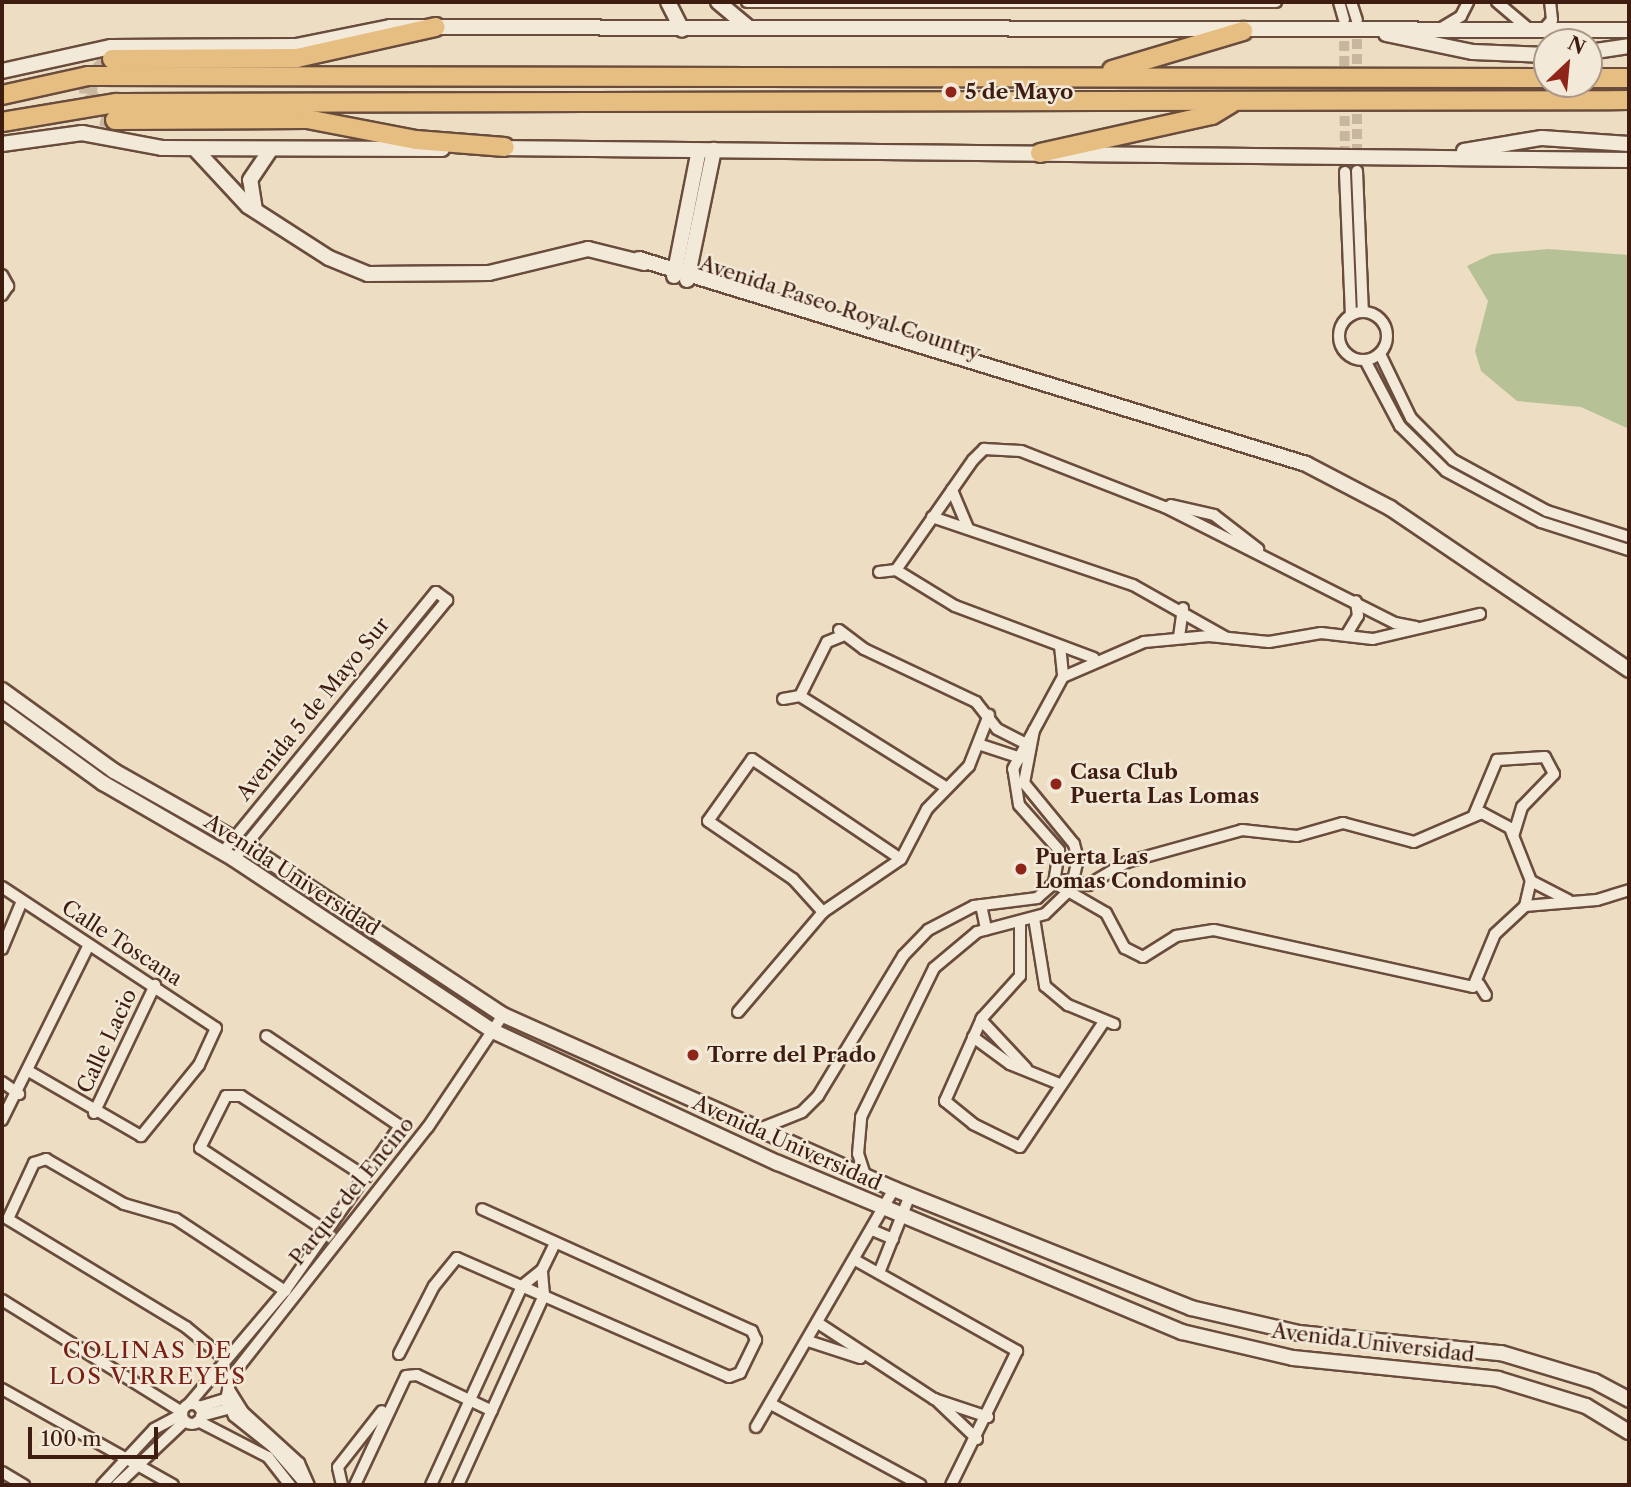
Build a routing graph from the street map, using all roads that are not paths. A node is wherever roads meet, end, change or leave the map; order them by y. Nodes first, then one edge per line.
1 (668, 2) edge
2 (718, 2) edge
3 (747, 2) edge
4 (1276, 2) edge
5 (1339, 2) edge
6 (1351, 2) edge
7 (1468, 2) edge
8 (1550, 2) edge
9 (767, 3) edge
10 (829, 3) edge
11 (891, 3) edge
12 (952, 3) edge
13 (1070, 3) edge
14 (1497, 4) edge
15 (1344, 19) tunnel mouth
16 (1357, 20) tunnel mouth
17 (436, 27) junction
18 (749, 28) junction
19 (1440, 28) junction
20 (1533, 28) edge
21 (1541, 28) edge
22 (1371, 29) junction
23 (682, 30) junction
24 (1603, 30) edge
25 (1629, 30) edge
26 (1243, 31) junction
27 (1533, 31) edge
28 (1629, 46) edge
29 (1603, 50) edge
30 (1533, 54) edge
31 (112, 59) dead end
32 (2, 71) edge
33 (1095, 75) junction
34 (1533, 78) edge
35 (1603, 78) edge
36 (1629, 78) edge
37 (2, 95) edge
38 (1629, 100) edge
39 (1233, 102) junction
40 (115, 120) tunnel mouth
41 (2, 122) edge
42 (2, 144) edge
43 (1629, 144) edge
44 (505, 147) junction
45 (195, 149) junction
46 (271, 149) junction
47 (706, 150) junction
48 (1040, 153) junction
49 (1443, 156) junction
50 (1629, 160) edge
51 (1357, 171) tunnel mouth
52 (1345, 172) tunnel mouth
53 (254, 210) junction
54 (2, 275) edge
55 (682, 275) junction
56 (2, 295) edge
57 (1363, 312) junction
58 (1351, 315) junction
59 (1380, 354) junction
60 (1365, 360) junction
61 (952, 490) junction
62 (1145, 499) junction
63 (932, 517) junction
64 (968, 528) junction
65 (1629, 537) edge
66 (1629, 550) edge
67 (1263, 554) junction
68 (896, 570) junction
69 (879, 572) dead end
70 (1356, 601) junction
71 (1183, 608) junction
72 (1480, 614) dead end
73 (1418, 628) junction
74 (1347, 635) junction
75 (1179, 637) junction
76 (1228, 639) junction
77 (1060, 646) junction
78 (1094, 658) junction
79 (1629, 670) edge
80 (1063, 677) junction
81 (2, 690) edge
82 (800, 696) junction
83 (783, 699) dead end
84 (2, 710) edge
85 (989, 715) junction
86 (978, 744) junction
87 (1026, 744) junction
88 (1021, 758) junction
89 (947, 788) junction
90 (1474, 815) junction
91 (1513, 837) junction
92 (239, 841) junction
93 (228, 855) junction
94 (901, 859) junction
95 (1055, 880) junction
96 (1531, 881) junction
97 (1072, 886) junction
98 (2, 887) edge
99 (1629, 890) edge
100 (23, 901) junction
101 (1569, 901) junction
102 (981, 905) junction
103 (1525, 906) junction
104 (823, 912) junction
105 (1034, 918) junction
106 (1020, 921) junction
107 (986, 929) junction
108 (89, 945) junction
109 (2, 949) edge
110 (1038, 962) junction
111 (1024, 966) junction
112 (1479, 984) junction
113 (155, 985) junction
114 (1486, 995) dead end
115 (738, 1012) dead end
116 (503, 1015) junction
117 (981, 1020) junction
118 (493, 1031) junction
119 (266, 1036) dead end
120 (973, 1037) junction
121 (1026, 1068) junction
122 (30, 1072) junction
123 (2, 1082) edge
124 (1057, 1083) junction
125 (19, 1094) junction
126 (94, 1114) junction
127 (2, 1120) edge
128 (762, 1128) junction
129 (865, 1175) junction
130 (366, 1177) junction
131 (894, 1189) junction
132 (910, 1195) junction
133 (884, 1208) junction
134 (482, 1209) dead end
135 (902, 1216) junction
136 (872, 1230) junction
137 (326, 1231) junction
138 (893, 1239) junction
139 (555, 1243) junction
140 (855, 1260) junction
141 (542, 1270) junction
142 (879, 1273) junction
143 (522, 1286) junction
144 (285, 1291) junction
145 (544, 1295) junction
146 (2, 1300) edge
147 (818, 1323) junction
148 (808, 1341) junction
149 (399, 1354) dead end
150 (225, 1359) junction
151 (867, 1361) junction
152 (2, 1390) edge
153 (231, 1399) junction
154 (934, 1399) junction
155 (391, 1400) junction
156 (470, 1400) junction
157 (1629, 1400) edge
158 (771, 1404) junction
159 (492, 1411) junction
160 (191, 1414) junction
161 (988, 1417) junction
162 (756, 1427) dead end
163 (1629, 1432) edge
164 (976, 1439) junction
165 (124, 1460) junction
166 (135, 1466) junction
167 (2, 1472) edge
168 (24, 1485) edge
169 (102, 1485) edge
170 (117, 1485) edge
171 (173, 1485) edge
172 (290, 1485) edge
173 (307, 1485) edge
174 (342, 1485) edge
175 (355, 1485) edge
176 (431, 1485) edge
177 (458, 1485) edge
178 (921, 1485) edge
179 (951, 1485) edge

1 - 23 main road
2 - 18 main road
3 - 9 street
4 - 13 street
5 - 15 street
6 - 16 street
7 - 19 street
8 - 21 street
9 - 10 street
10 - 11 street
11 - 12 street
12 - 13 street
14 - 20 street
17 - 23 main road
17 - 31 highway
17 - 32 main road
18 - 23 main road
18 - 26 main road
19 - 22 main road
19 - 27 main road
22 - 26 main road
22 - 30 main road
24 - 25 main road
26 - 33 highway
28 - 29 main road
33 - 34 highway
33 - 37 highway
35 - 36 highway
38 - 39 highway
39 - 41 highway
39 - 48 highway
40 - 44 highway
42 - 45 main road
43 - 49 main road
44 - 46 main road
44 - 47 main road
45 - 46 main road
45 - 53 main road, Avenida Paseo Royal Country
46 - 53 main road
47 - 48 main road
47 - 55 main road
48 - 49 main road
49 - 50 main road
51 - 57 street
52 - 58 street
53 - 55 main road, Avenida Paseo Royal Country
54 - 56 street
55 - 79 main road, Avenida Paseo Royal Country
57 - 58 street
57 - 59 street
58 - 60 street
59 - 60 street
59 - 65 street
60 - 66 street
61 - 62 street
61 - 63 street
61 - 64 street
62 - 67 street
62 - 67 street
63 - 64 street
63 - 68 street
64 - 71 street
67 - 70 street
68 - 69 street
68 - 77 street
70 - 73 street
70 - 74 street
71 - 75 street
71 - 76 street
72 - 73 street
73 - 74 street
74 - 76 street
75 - 76 street
75 - 78 street
77 - 78 street
77 - 80 street
78 - 80 street
80 - 87 street
81 - 92 main road, Avenida Universidad
82 - 83 street
82 - 85 street
82 - 89 street
84 - 93 main road, Avenida Universidad
85 - 86 street
85 - 87 street
86 - 88 street
86 - 89 street
87 - 88 street
88 - 95 street
88 - 97 street
89 - 94 street
90 - 91 street
90 - 91 street
90 - 97 street
91 - 96 street
92 - 92 street, Avenida 5 de Mayo Sur
92 - 93 street, Avenida 5 de Mayo Sur
92 - 116 main road, Avenida Universidad
93 - 118 main road, Avenida Universidad
94 - 104 street
94 - 104 street
95 - 97 street
95 - 102 street
96 - 101 street
96 - 103 street
97 - 105 street
97 - 112 street
98 - 100 street, Calle Toscana
99 - 101 street
100 - 108 street, Calle Toscana
100 - 109 street
101 - 103 street
102 - 107 street
102 - 128 street
103 - 112 street
104 - 115 street
105 - 106 street
105 - 110 street
106 - 107 street
106 - 111 street
107 - 129 street
108 - 113 street, Calle Toscana
108 - 122 street
110 - 111 street
110 - 124 street
111 - 117 street
112 - 114 street
113 - 126 street, Calle Lacio
113 - 126 street, Calle Toscana
116 - 118 street, Parque del Encino
116 - 128 main road, Avenida Universidad
117 - 120 street
117 - 121 street
118 - 133 main road, Avenida Universidad
118 - 153 street, Parque del Encino
119 - 130 street
120 - 121 street
120 - 124 street
121 - 124 street
122 - 125 street
122 - 126 street
123 - 125 street
125 - 127 street
128 - 129 main road, Avenida Universidad
129 - 131 main road, Avenida Universidad
130 - 137 street
130 - 137 street
131 - 132 main road, Avenida Universidad
131 - 133 street
132 - 135 street
132 - 157 main road, Avenida Universidad
133 - 135 main road, Avenida Universidad
133 - 136 street
134 - 139 street
135 - 138 street
135 - 163 main road, Avenida Universidad
136 - 138 street
136 - 140 street
137 - 144 street
138 - 142 street
139 - 141 street
139 - 145 street
140 - 142 street
140 - 147 street
141 - 143 street
141 - 145 street
142 - 161 street
143 - 145 street
143 - 149 street
143 - 156 street
144 - 150 street
144 - 150 street
145 - 159 street
146 - 160 street
147 - 148 street
147 - 151 street
148 - 151 street
148 - 158 street
150 - 160 street
151 - 154 street
152 - 165 street
153 - 160 street
153 - 173 street
154 - 161 street
154 - 164 street
155 - 156 street
155 - 174 street
155 - 175 street
156 - 159 street
156 - 176 street
158 - 162 street
158 - 178 street
159 - 177 street
160 - 165 street
160 - 166 street
160 - 172 street
161 - 164 street
164 - 179 street
165 - 166 street
165 - 169 street
166 - 170 street
166 - 171 street
167 - 168 street

